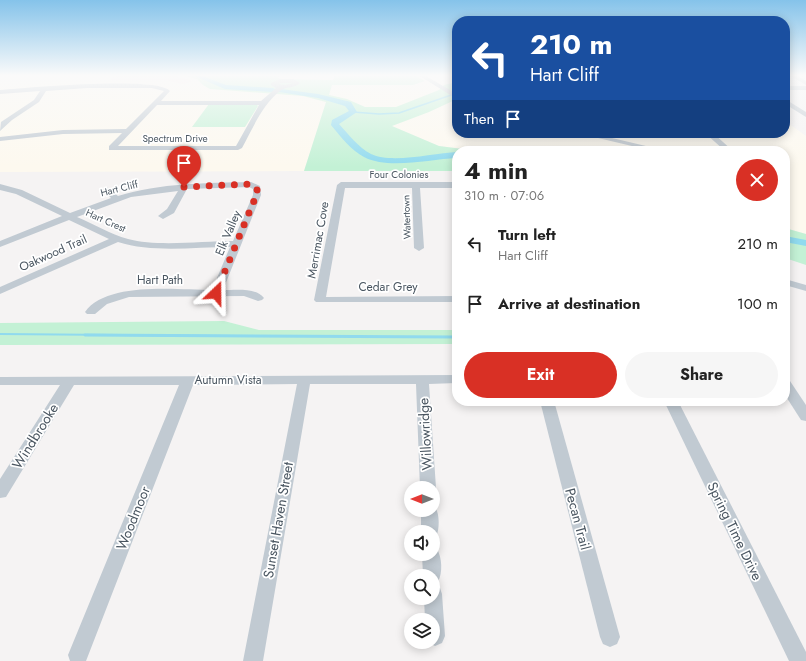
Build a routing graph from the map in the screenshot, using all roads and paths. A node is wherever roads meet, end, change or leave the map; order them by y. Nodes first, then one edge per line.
1 (29, 106) edge
2 (153, 106) edge
3 (261, 106) edge
4 (792, 106) edge
5 (806, 115) edge
6 (0, 129) edge
7 (128, 131) junction
8 (604, 138) edge
9 (715, 138) edge
10 (0, 139) edge
11 (640, 146) edge
12 (723, 146) edge
13 (251, 184) joint
14 (341, 185) joint
15 (416, 185) junction
16 (452, 185) edge
17 (0, 187) edge
18 (184, 187) junction
19 (107, 190) dead end
20 (116, 199) junction
21 (69, 216) junction
22 (163, 216) dead end
23 (116, 239) junction
24 (0, 244) edge
25 (237, 244) junction
26 (419, 248) dead end
27 (790, 283) edge
28 (806, 288) edge
29 (0, 291) edge
30 (216, 293) junction
31 (258, 298) dead end
32 (452, 299) edge
33 (320, 300) joint
34 (91, 312) dead end
35 (422, 379) junction
36 (452, 379) edge
37 (70, 380) junction
38 (188, 380) junction
39 (304, 380) junction
40 (0, 381) edge
41 (790, 392) edge
42 (548, 406) edge
43 (673, 406) edge
44 (806, 416) edge
45 (428, 481) edge
46 (0, 492) edge
47 (610, 637) dead end
48 (78, 655) dead end
49 (253, 661) edge
50 (800, 661) edge

1 - 6 street
2 - 7 street
3 - 7 street, Spectrum Drive
4 - 5 street
7 - 10 street
8 - 11 street
9 - 12 street
13 - 18 street, Hart Cliff
13 - 25 street, Elk Valley
14 - 15 street, Four Colonies
14 - 33 street, Merrimac Cove
15 - 16 street, Four Colonies
15 - 26 street, Watertown
17 - 21 street, Hart Crest
18 - 20 street, Hart Cliff
18 - 22 street
19 - 20 street
20 - 21 street, Hart Cliff
21 - 23 street, Hart Crest
21 - 24 street, Hart Cliff
23 - 25 street, Hart Crest
23 - 29 street, Oakwood Trail
25 - 30 street, Elk Valley
27 - 28 street
30 - 31 street, Hart Path
30 - 34 street, Hart Path
32 - 33 street, Cedar Grey
35 - 36 street, Autumn Vista
35 - 39 street, Autumn Vista
35 - 45 street, Willowridge
37 - 38 street, Autumn Vista
37 - 40 street, Autumn Vista
37 - 46 street, Windbrooke
38 - 39 street, Autumn Vista
38 - 48 street, Woodmoor
39 - 49 street, Sunset Haven Street
41 - 44 street
42 - 47 street, Pecan Trail
43 - 50 street, Spring Time Drive

